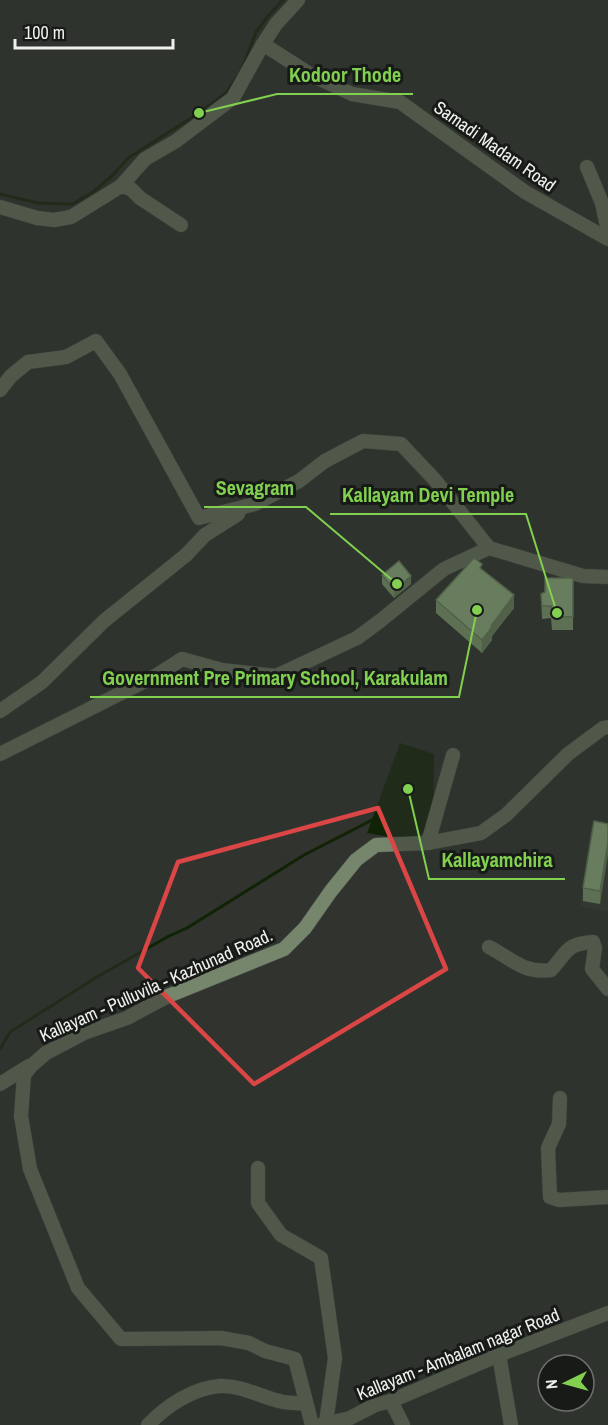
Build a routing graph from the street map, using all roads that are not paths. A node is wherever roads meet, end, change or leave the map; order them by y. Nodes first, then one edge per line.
1 (298, 0) edge
2 (262, 44) junction
3 (587, 167) dead end
4 (120, 186) junction
5 (0, 207) edge
6 (181, 225) dead end
7 (608, 231) edge
8 (608, 239) edge
9 (0, 390) edge
10 (255, 504) junction
11 (489, 548) junction
12 (608, 577) edge
13 (0, 711) edge
14 (608, 727) edge
15 (0, 754) edge
16 (453, 755) dead end
17 (429, 843) junction
18 (489, 947) dead end
19 (608, 989) edge
20 (31, 1065) junction
21 (0, 1084) edge
22 (560, 1098) dead end
23 (258, 1168) dead end
24 (608, 1197) edge
25 (608, 1313) edge
26 (499, 1355) junction
27 (391, 1401) junction
28 (306, 1404) junction
29 (319, 1424) edge
30 (148, 1425) edge
31 (403, 1425) edge
32 (511, 1425) edge

1 - 2 street
2 - 4 street
2 - 8 street, Samadi Madam Road
3 - 7 street
4 - 5 street
4 - 6 street
9 - 10 street
10 - 11 street
10 - 13 street
11 - 12 street
11 - 15 street
14 - 17 street, Kallayam - Pulluvila - Kazhunad Road.
16 - 17 street
17 - 20 street, Kallayam - Pulluvila - Kazhunad Road.
18 - 19 street
20 - 21 street, Kallayam - Pulluvila - Kazhunad Road.
20 - 28 street, Kallayam - Pulluvila - Kazhunad Road.
22 - 24 street
23 - 29 street
25 - 26 street, Kallayam - Ambalam nagar Road
26 - 27 street, Kallayam - Ambalam nagar Road
26 - 32 street
27 - 29 street, Kallayam - Ambalam nagar Road
27 - 31 street
28 - 29 street, Kallayam - Pulluvila - Kazhunad Road.
28 - 30 street

